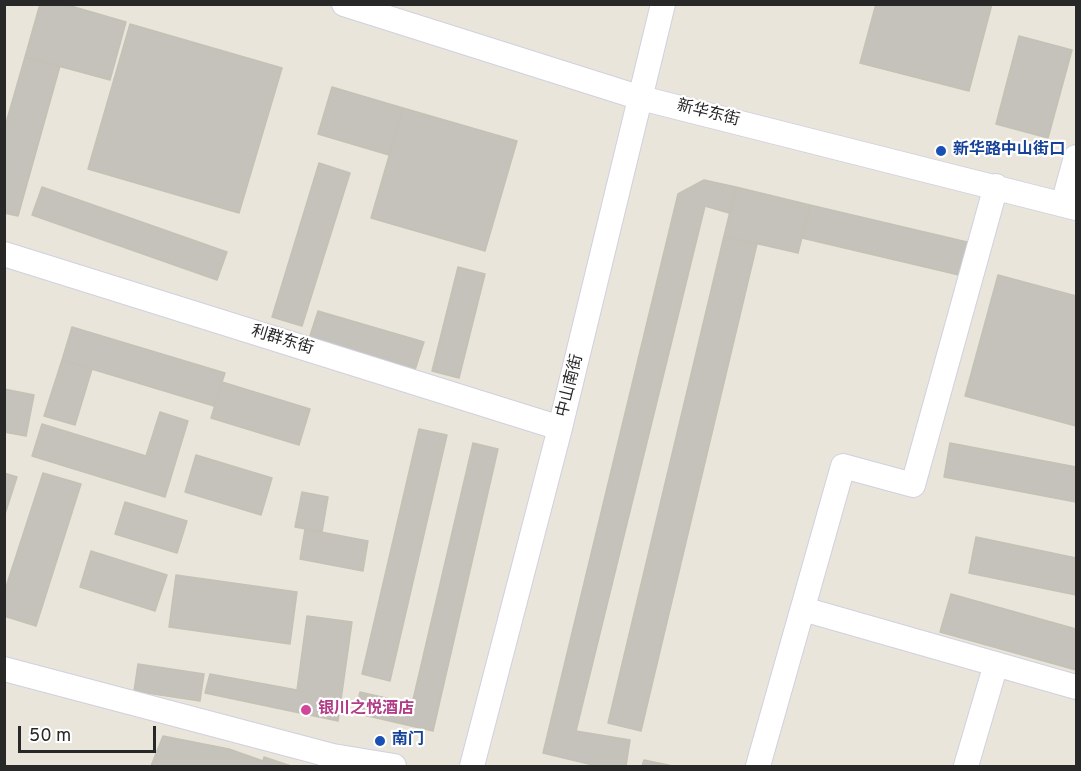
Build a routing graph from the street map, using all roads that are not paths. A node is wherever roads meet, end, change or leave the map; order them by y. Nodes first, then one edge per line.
1 (344, 4) edge
2 (663, 4) edge
3 (641, 98) junction
4 (1077, 157) edge
5 (996, 186) junction
6 (1070, 206) edge
7 (4, 254) edge
8 (560, 428) junction
9 (803, 609) junction
10 (996, 664) junction
11 (4, 669) edge
12 (1077, 687) edge
13 (332, 761) edge
14 (394, 766) edge
15 (472, 766) edge
16 (758, 766) edge
17 (966, 766) edge

1 - 3 street, 新华东街
2 - 3 street, 中山南街
3 - 5 street, 新华东街
3 - 8 street, 中山南街
4 - 6 street
5 - 6 street, 新华东街
5 - 9 street
7 - 8 street, 利群东街
8 - 15 street, 中山南街
9 - 10 street
9 - 16 street
10 - 12 street
10 - 17 street
11 - 13 street
13 - 14 street

